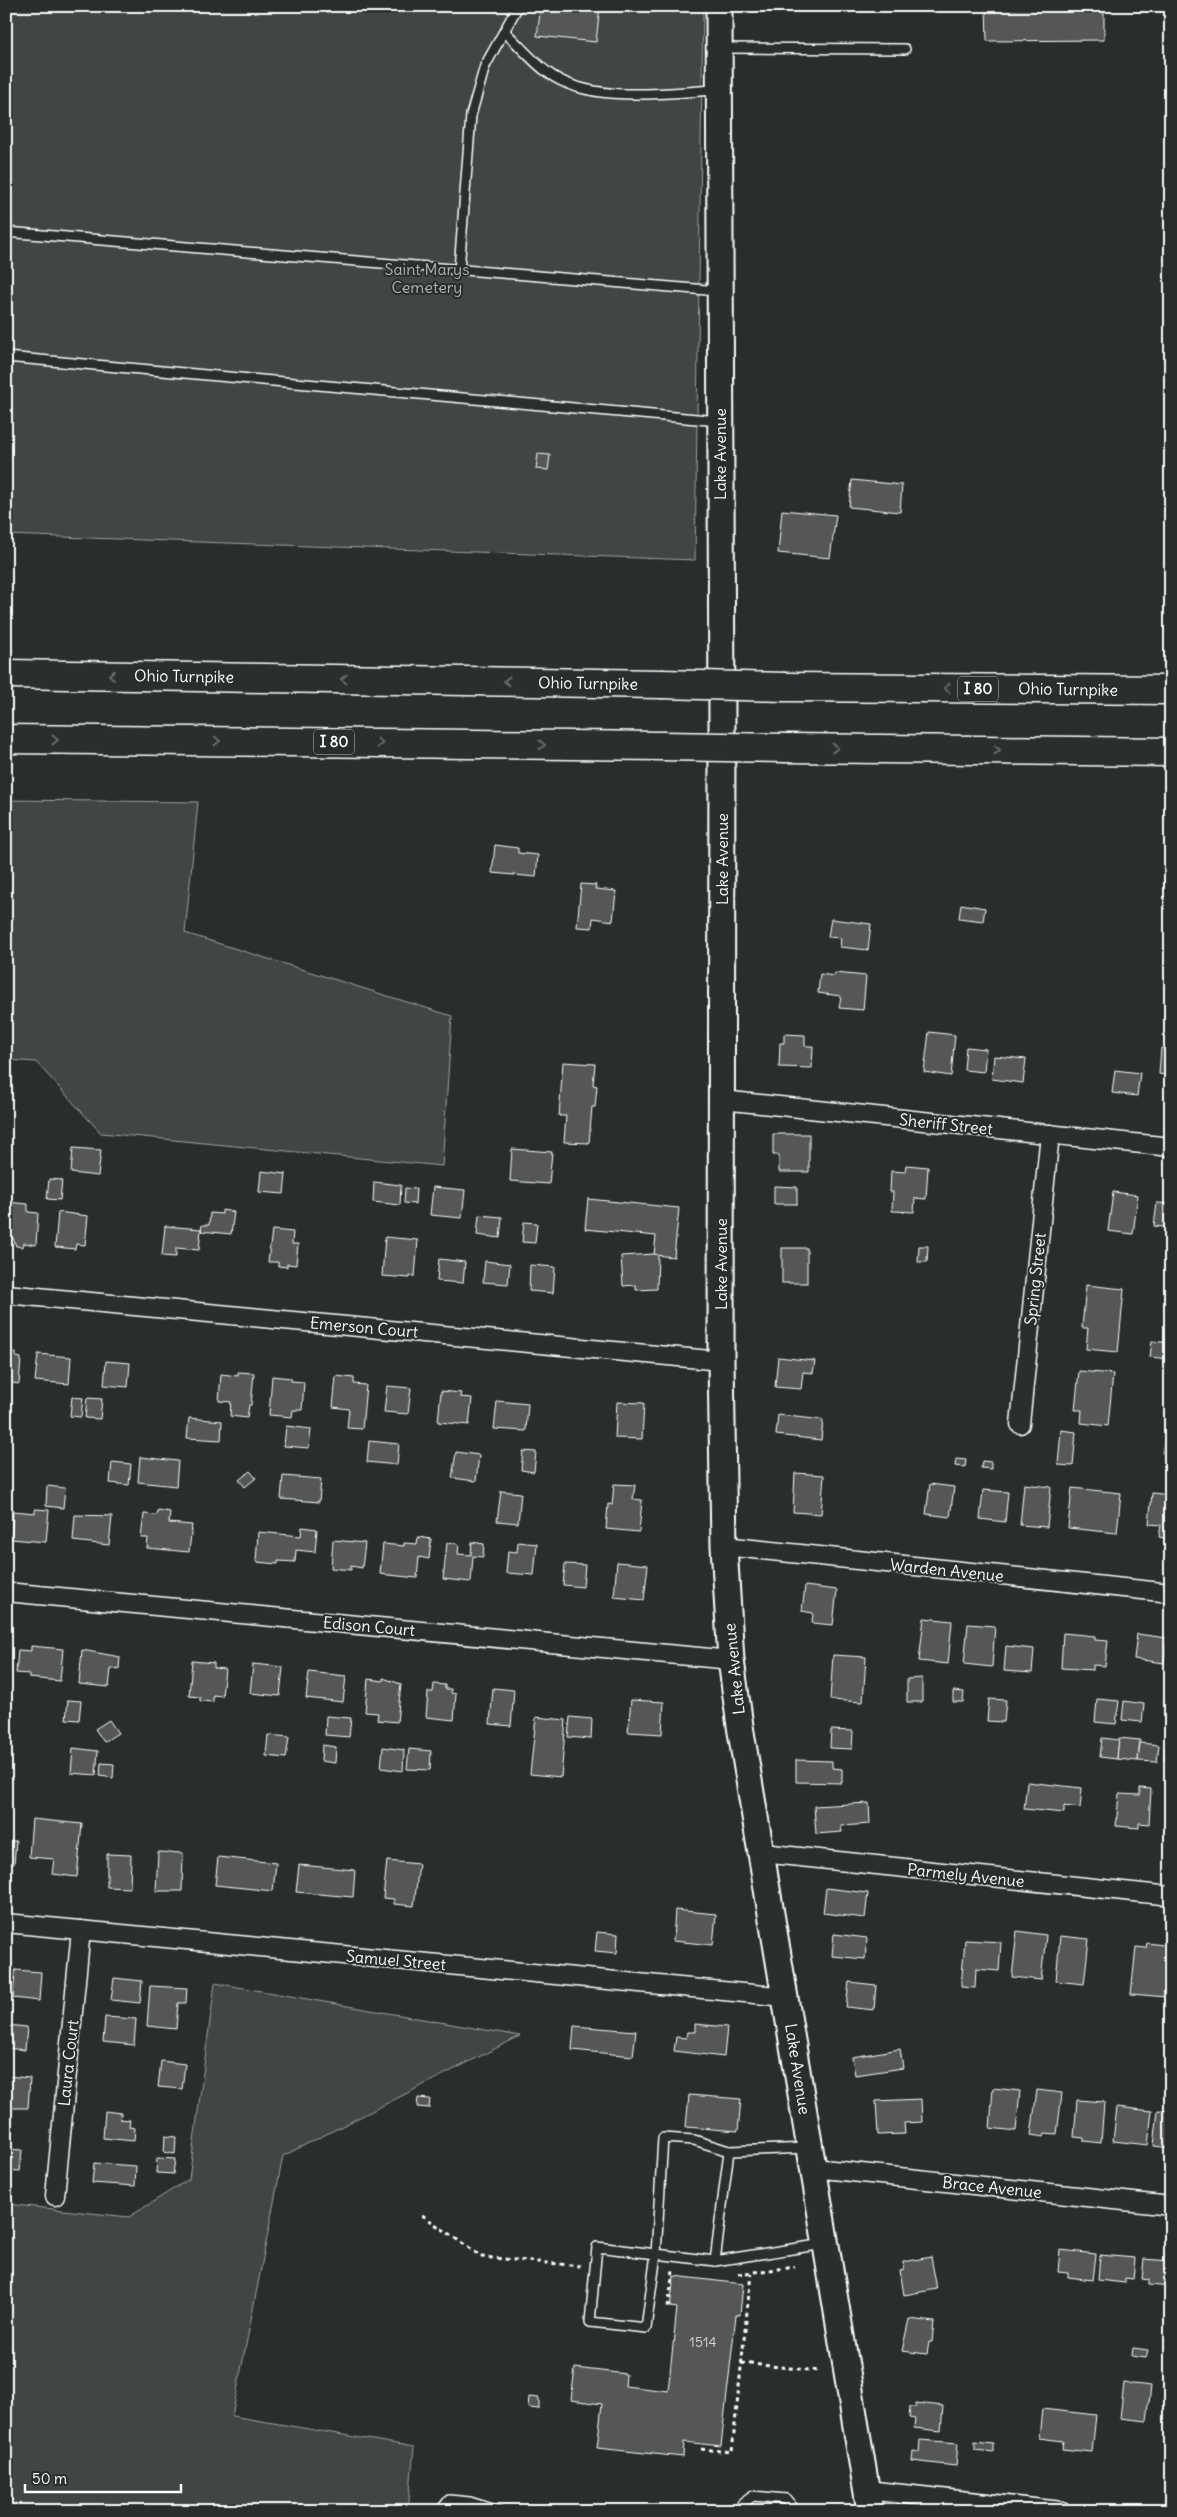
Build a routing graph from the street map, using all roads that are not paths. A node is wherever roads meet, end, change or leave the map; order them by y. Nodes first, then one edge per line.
1 (518, 6) edge
2 (719, 6) edge
3 (505, 32) junction
4 (719, 48) junction
5 (905, 49) dead end
6 (720, 90) junction
7 (6, 232) edge
8 (460, 270) junction
9 (720, 291) junction
10 (6, 357) edge
11 (720, 421) junction
12 (6, 674) edge
13 (1171, 690) edge
14 (6, 739) edge
15 (1171, 752) edge
16 (722, 1100) junction
17 (1050, 1134) junction
18 (1171, 1147) edge
19 (6, 1294) edge
20 (721, 1361) junction
21 (1020, 1424) dead end
22 (724, 1546) junction
23 (6, 1592) edge
24 (1171, 1593) edge
25 (731, 1660) junction
26 (762, 1853) junction
27 (1171, 1896) edge
28 (6, 1923) edge
29 (81, 1930) junction
30 (786, 1997) junction
31 (729, 2151) junction
32 (812, 2158) junction
33 (55, 2196) dead end
34 (1171, 2206) edge
35 (827, 2244) junction
36 (656, 2254) junction
37 (715, 2261) junction
38 (868, 2500) edge
39 (440, 2511) edge
40 (499, 2511) edge
41 (741, 2511) edge
42 (796, 2511) edge
43 (1062, 2511) edge

1 - 3 lane
2 - 4 street, Lake Avenue
3 - 6 lane
3 - 8 lane
4 - 5 lane
4 - 6 street, Lake Avenue
6 - 9 street, Lake Avenue
7 - 8 lane
8 - 9 lane
9 - 11 street, Lake Avenue
10 - 11 lane
11 - 16 street, Lake Avenue
13 -> 12 highway, Ohio Turnpike / I 80, bridge
14 -> 15 highway, I 80, bridge
16 - 17 street, Sheriff Street
16 - 20 street, Lake Avenue
17 - 18 street, Sheriff Street
17 - 21 street, Spring Street
19 - 20 street, Emerson Court
20 - 22 street, Lake Avenue
22 - 24 street, Warden Avenue
22 - 25 street, Lake Avenue
23 - 25 street, Edison Court
25 - 26 street, Lake Avenue
26 - 27 street, Parmely Avenue
26 - 30 street, Lake Avenue
28 - 29 street, Samuel Street
29 - 30 street, Samuel Street
29 - 33 street, Laura Court
30 - 32 street, Lake Avenue
31 - 32 lane
31 - 36 lane
31 - 37 lane
32 - 34 street, Brace Avenue
32 - 35 street, Lake Avenue
35 - 37 lane
35 - 38 street, Lake Avenue
36 - 36 lane
36 - 37 lane
38 - 43 street
39 - 40 lane
41 - 42 lane

